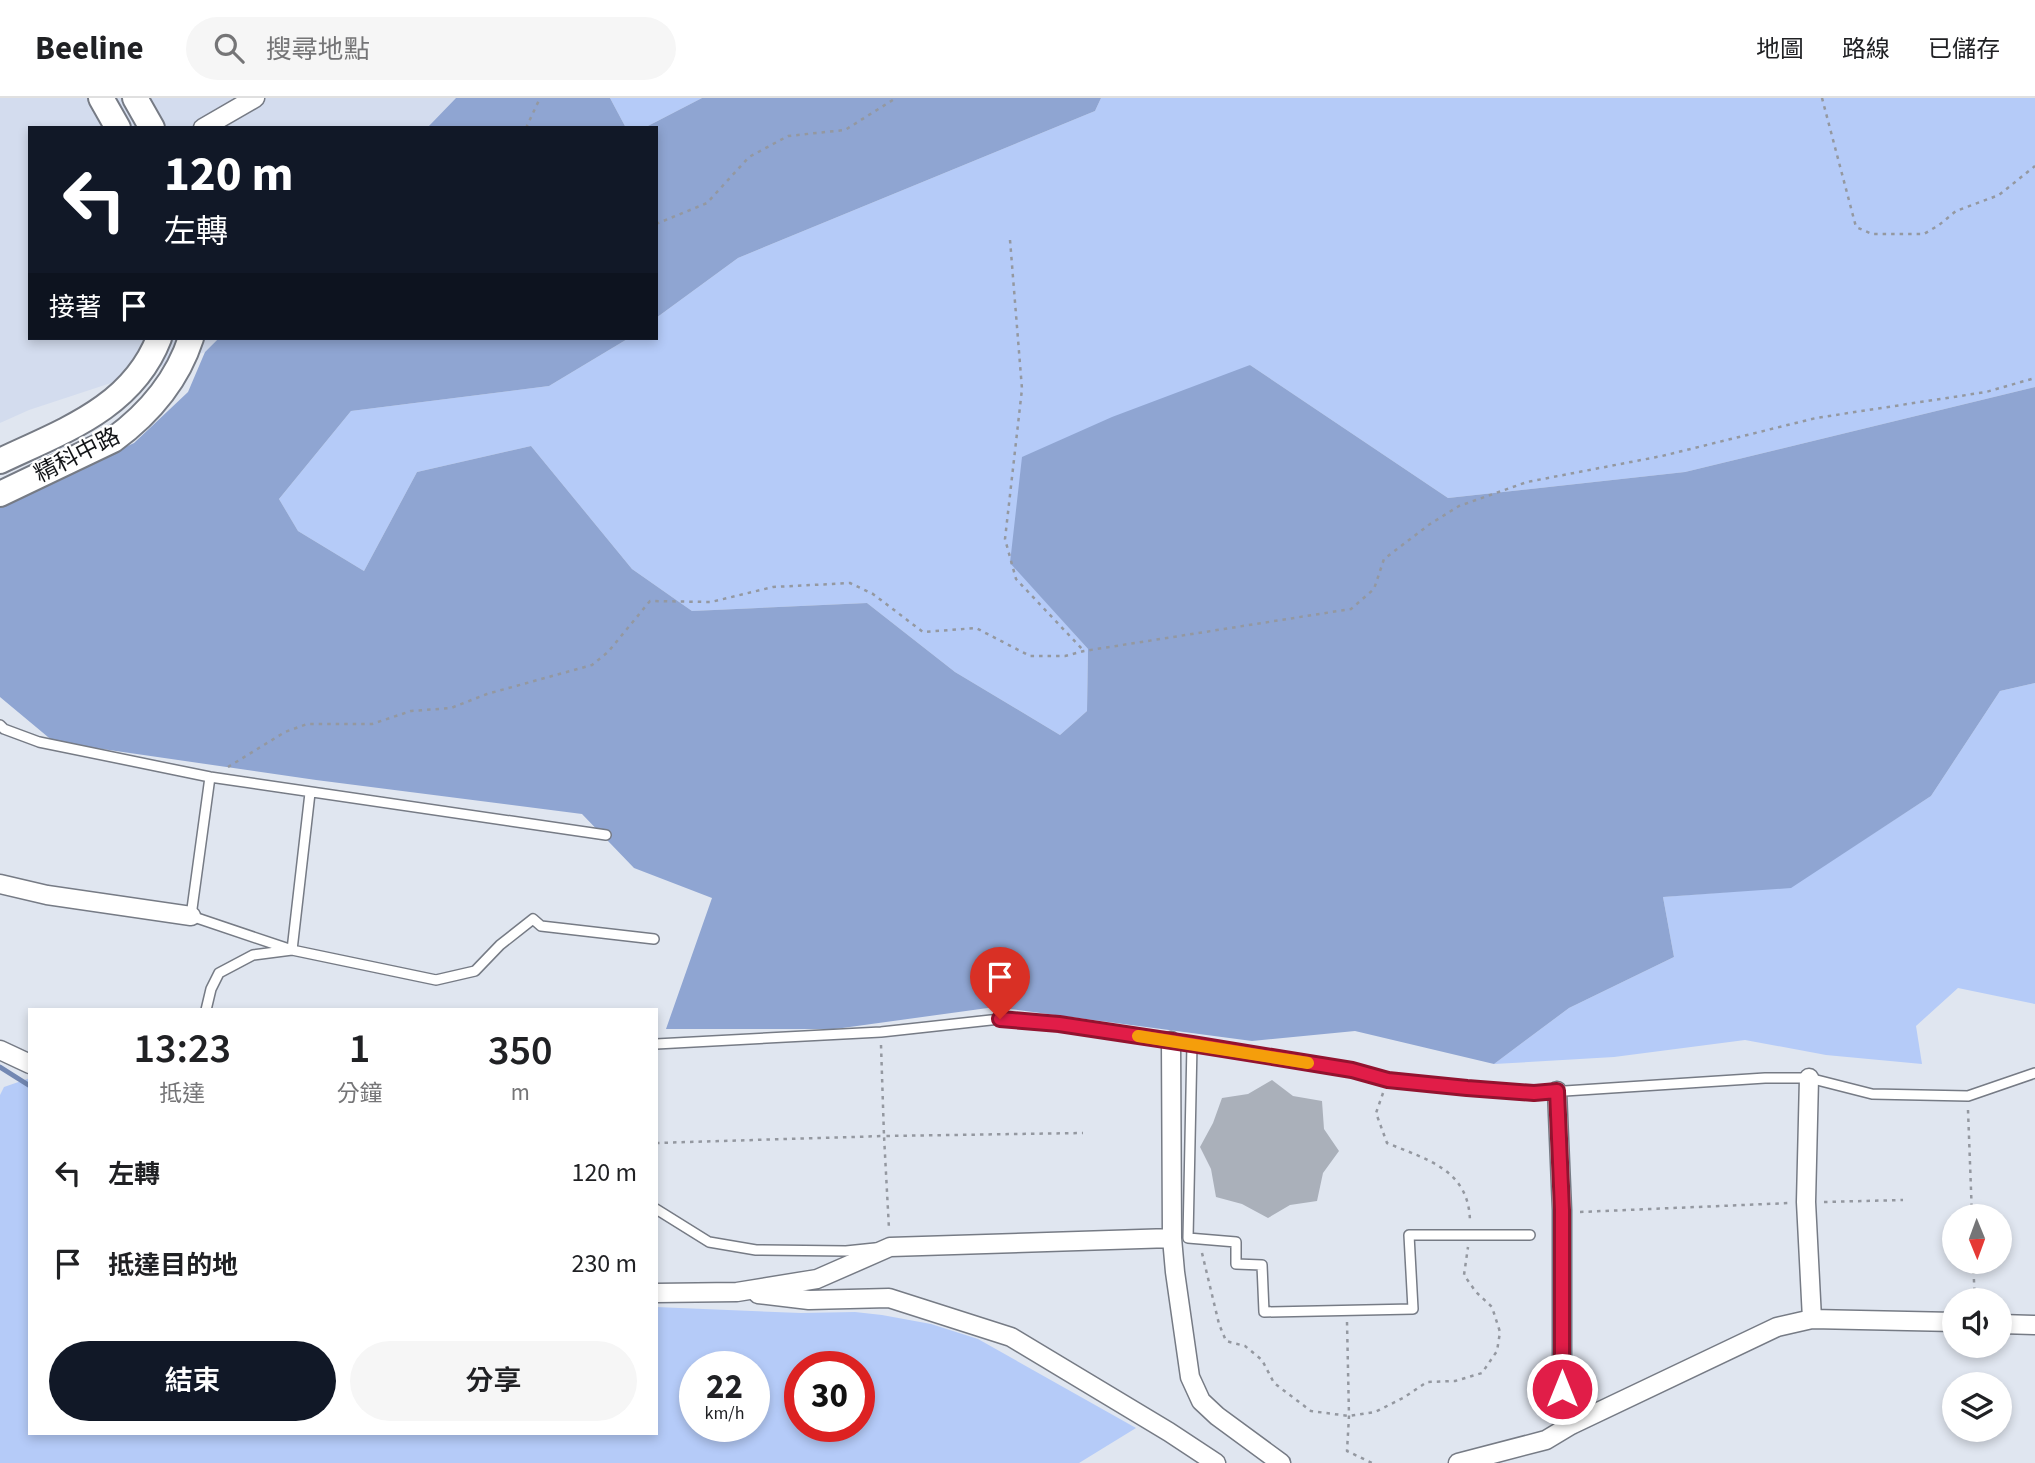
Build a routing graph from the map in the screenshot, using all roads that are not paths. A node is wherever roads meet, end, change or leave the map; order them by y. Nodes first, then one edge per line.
1 (100, 98) edge
2 (135, 98) edge
3 (255, 98) edge
4 (117, 126) edge
5 (151, 126) edge
6 (206, 126) edge
7 (158, 340) edge
8 (190, 340) edge
9 (0, 461) edge
10 (0, 494) edge
11 (0, 725) edge
12 (210, 778) junction
13 (310, 793) junction
14 (606, 835) dead end
15 (0, 884) edge
16 (191, 916) junction
17 (654, 939) dead end
18 (292, 950) junction
19 (206, 1008) edge
20 (1171, 1041) junction
21 (658, 1044) edge
22 (1192, 1044) junction
23 (0, 1050) edge
24 (28, 1063) edge
25 (2035, 1073) edge
26 (1809, 1078) junction
27 (1557, 1091) junction
28 (658, 1210) edge
29 (1530, 1235) dead end
30 (1180, 1238) junction
31 (890, 1247) junction
32 (737, 1292) junction
33 (658, 1293) edge
34 (1812, 1319) junction
35 (1942, 1322) edge
36 (2012, 1324) edge
37 (2035, 1325) edge
38 (1571, 1425) junction
39 (1216, 1463) edge
40 (1281, 1463) edge
41 (1458, 1463) edge

1 - 4 street
2 - 5 street
3 - 6 street
7 - 9 street, 精科中路
8 - 10 street, 精科中路
11 - 12 lane
12 - 13 lane
12 - 16 lane
13 - 14 lane
13 - 18 lane
15 - 16 street
16 - 18 lane
17 - 18 lane
18 - 19 lane
20 - 21 lane
20 - 22 lane
20 - 30 street
22 - 27 lane
22 - 30 lane
23 - 24 street
25 - 26 lane
26 - 27 lane
26 - 34 street
27 - 38 street
28 - 31 lane
29 - 30 lane
30 - 31 street
30 - 40 street
31 - 32 street
32 - 33 street
32 - 39 street
34 - 35 street
34 - 38 street
36 - 37 street
38 - 41 street

